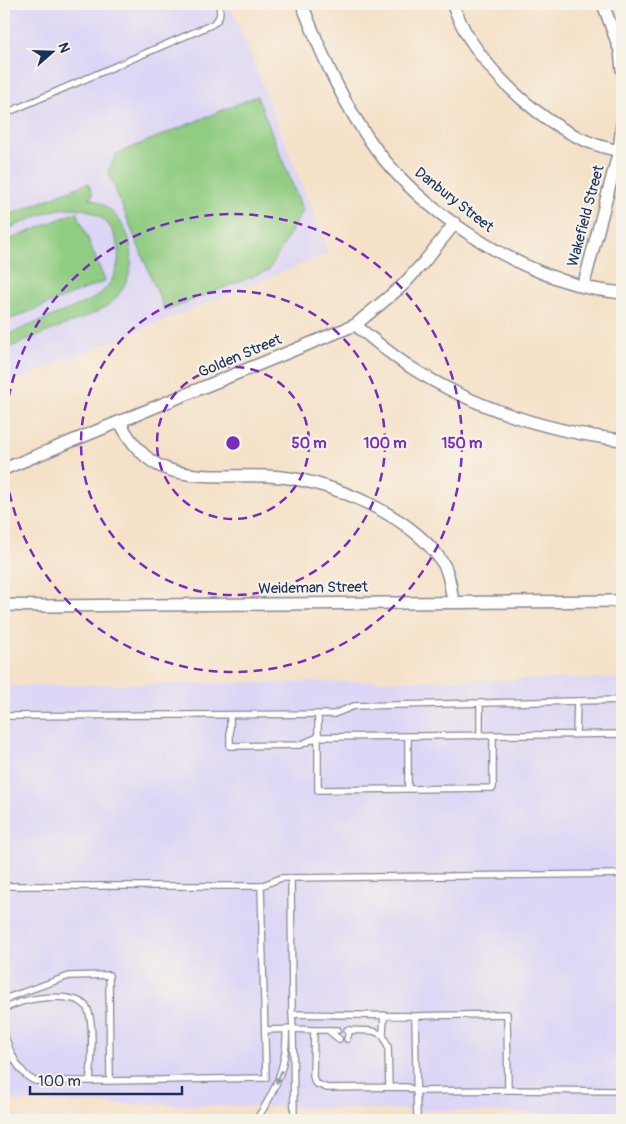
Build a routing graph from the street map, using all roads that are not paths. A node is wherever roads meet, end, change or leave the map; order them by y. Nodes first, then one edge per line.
1 (219, 4) edge
2 (302, 4) edge
3 (452, 4) edge
4 (603, 4) edge
5 (621, 50) edge
6 (622, 70) edge
7 (4, 114) edge
8 (622, 124) edge
9 (621, 151) edge
10 (455, 224) junction
11 (583, 287) junction
12 (622, 293) edge
13 (355, 325) junction
14 (120, 422) junction
15 (622, 440) edge
16 (4, 469) edge
17 (622, 601) edge
18 (453, 602) junction
19 (4, 605) edge
20 (622, 700) edge
21 (576, 701) junction
22 (480, 703) junction
23 (318, 714) junction
24 (230, 715) junction
25 (4, 716) edge
26 (576, 734) junction
27 (622, 734) edge
28 (493, 735) junction
29 (408, 736) junction
30 (480, 736) junction
31 (318, 737) junction
32 (408, 789) junction
33 (622, 874) edge
34 (291, 878) junction
35 (4, 886) edge
36 (261, 886) junction
37 (4, 999) edge
38 (4, 1009) edge
39 (292, 1014) junction
40 (384, 1015) junction
41 (415, 1016) junction
42 (289, 1029) junction
43 (4, 1030) edge
44 (265, 1030) junction
45 (314, 1030) junction
46 (348, 1032) dead end
47 (338, 1033) dead end
48 (383, 1035) junction
49 (90, 1081) junction
50 (110, 1081) junction
51 (389, 1087) junction
52 (508, 1090) junction
53 (416, 1091) junction
54 (622, 1091) edge
55 (256, 1120) edge
56 (294, 1120) edge
57 (417, 1120) edge

1 - 7 lane
2 - 10 street, Danbury Street
3 - 9 street
4 - 5 street
5 - 6 street
8 - 9 street, Wakefield Street
9 - 11 street, Wakefield Street
10 - 11 street, Danbury Street
10 - 13 street, Golden Street
11 - 12 street, Danbury Street
13 - 14 street, Golden Street
13 - 15 street
14 - 16 street, Golden Street
14 - 18 street
17 - 18 street, Weideman Street
18 - 19 street, Weideman Street
20 - 21 lane
21 - 22 lane
21 - 26 lane
22 - 23 lane
22 - 30 lane
23 - 24 lane
23 - 31 lane
24 - 25 lane
24 - 31 lane
26 - 27 lane
26 - 28 lane
28 - 30 lane
28 - 32 lane
29 - 30 lane
29 - 31 lane
29 - 32 lane
31 - 32 lane
33 - 34 lane
34 - 36 lane
34 - 39 lane
35 - 36 lane
36 - 44 lane
37 - 50 lane
38 - 49 lane
39 - 40 lane
39 - 42 lane
40 - 41 lane
40 - 48 lane
41 - 52 lane
41 - 53 lane
42 - 44 lane
42 - 45 lane
42 -> 55 lane
42 - 56 lane
43 - 49 lane
44 - 50 lane
45 - 47 lane
45 - 51 lane
46 - 48 lane
48 - 51 lane
49 - 50 lane
51 - 53 lane
52 - 53 lane
52 - 54 lane
53 - 57 lane

